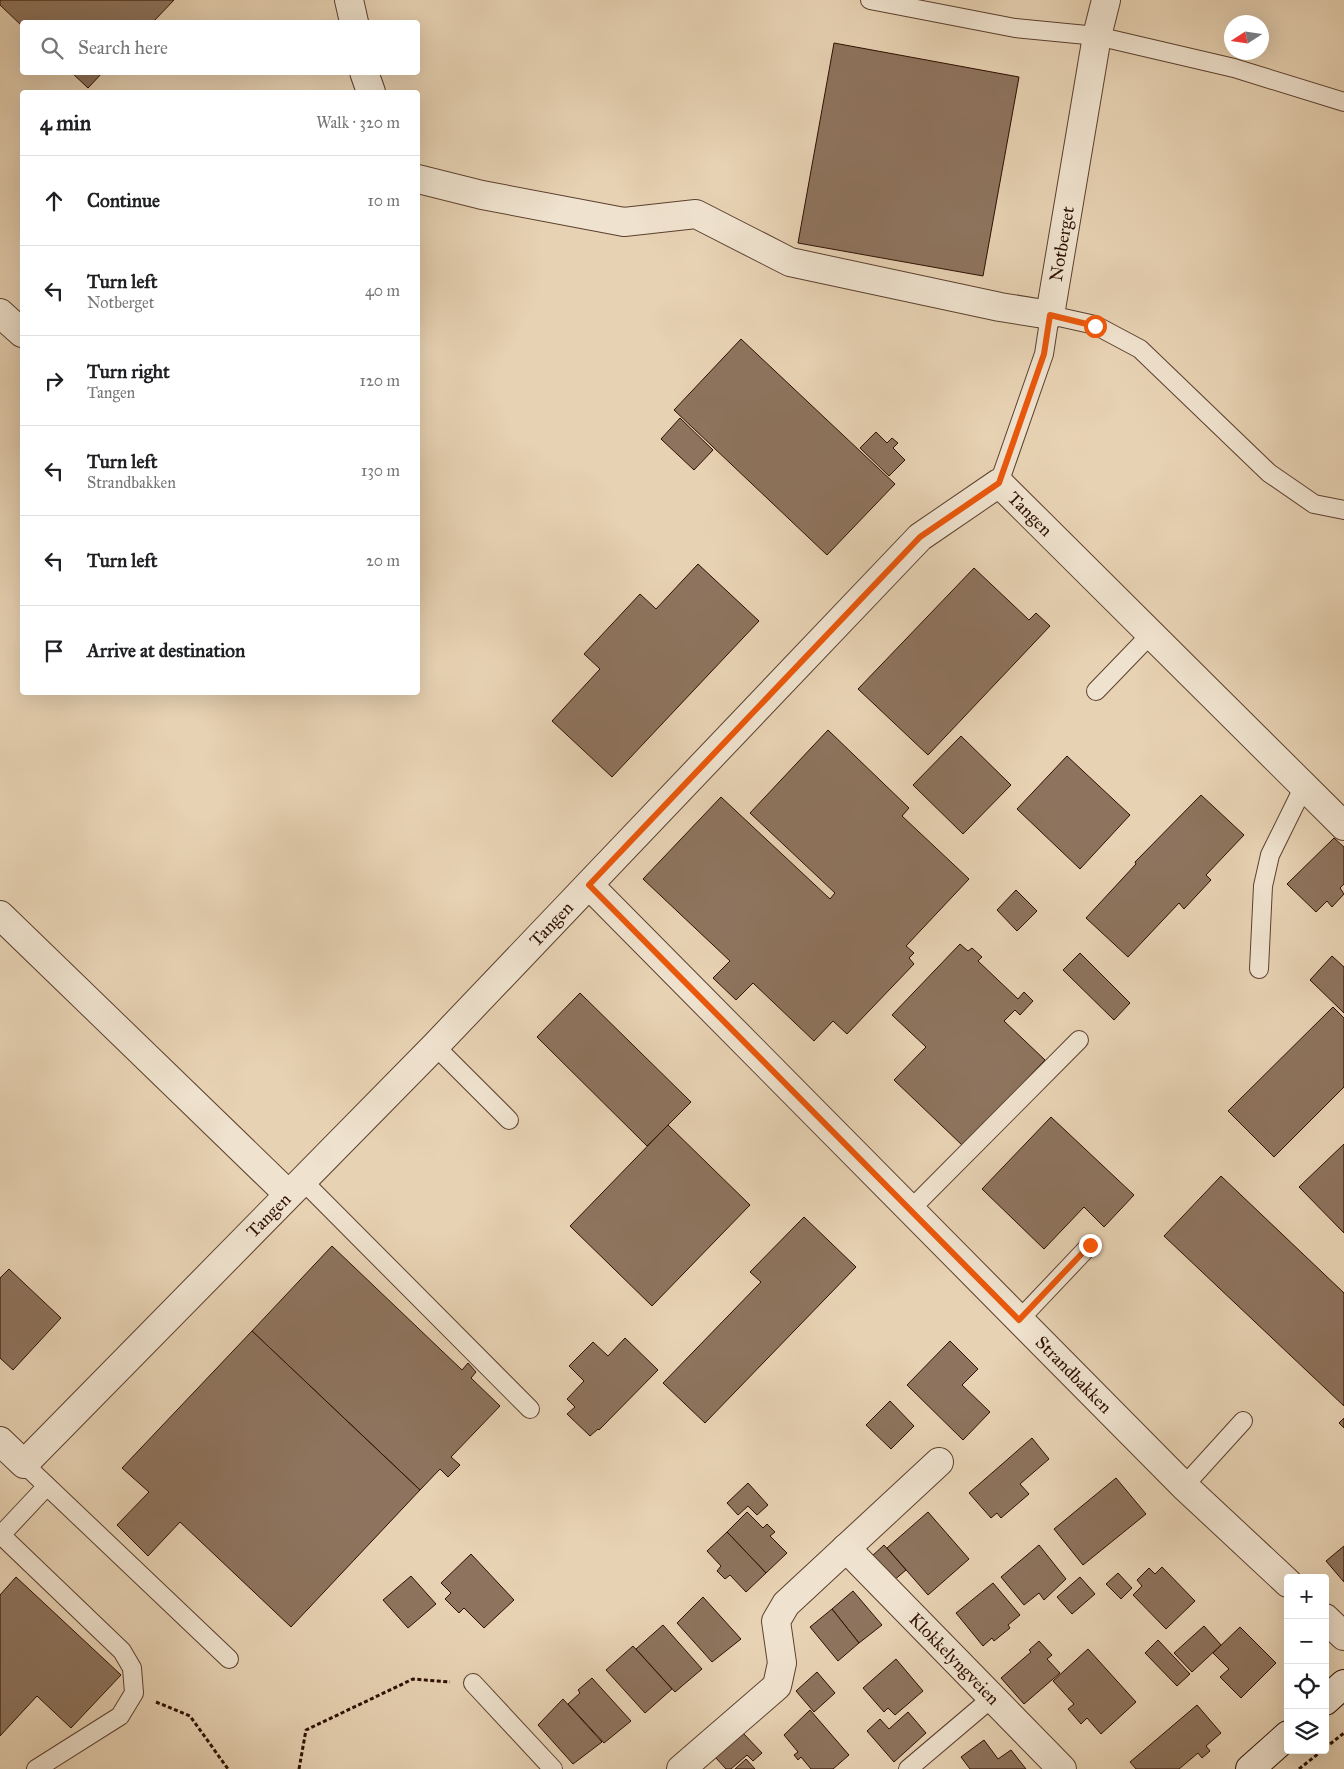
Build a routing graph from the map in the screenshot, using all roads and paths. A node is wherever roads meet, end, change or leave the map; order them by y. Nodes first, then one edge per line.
1 (349, 0) edge
2 (870, 0) edge
3 (1106, 0) edge
4 (354, 20) edge
5 (1097, 36) junction
6 (365, 75) edge
7 (370, 90) edge
8 (1344, 102) edge
9 (420, 180) edge
10 (0, 313) edge
11 (1050, 315) junction
12 (20, 331) edge
13 (999, 483) junction
14 (1344, 510) edge
15 (1151, 634) junction
16 (1096, 691) dead end
17 (1304, 786) junction
18 (1344, 826) edge
19 (589, 885) junction
20 (0, 914) edge
21 (1259, 969) dead end
22 (1079, 1040) dead end
23 (435, 1046) junction
24 (508, 1120) dead end
25 (295, 1187) junction
26 (910, 1210) junction
27 (1090, 1245) dead end
28 (1019, 1320) junction
29 (530, 1409) dead end
30 (1243, 1421) dead end
31 (0, 1441) edge
32 (939, 1462) dead end
33 (24, 1464) junction
34 (47, 1486) junction
35 (1184, 1486) junction
36 (1, 1536) edge
37 (846, 1548) junction
38 (1284, 1579) edge
39 (1326, 1619) edge
40 (1344, 1636) edge
41 (229, 1659) dead end
42 (474, 1683) joint
43 (1344, 1684) edge
44 (134, 1693) junction
45 (993, 1697) junction
46 (1329, 1697) edge
47 (1344, 1733) edge
48 (1284, 1739) edge
49 (1329, 1745) edge
50 (1318, 1754) edge
51 (36, 1769) edge
52 (228, 1769) edge
53 (298, 1769) edge
54 (553, 1769) edge
55 (681, 1769) edge
56 (908, 1769) edge
57 (1062, 1769) edge
58 (1250, 1769) edge
59 (1299, 1769) edge

1 - 4 street
2 - 5 lane
3 - 5 street, Notberget
5 - 8 lane
5 - 11 street, Notberget
6 - 7 street
9 - 11 street
10 - 12 street
11 - 13 lane, Notberget
11 - 14 lane
13 - 15 street, Tangen
13 - 19 street, Tangen
15 - 16 lane
15 - 17 street, Tangen
17 - 18 street, Tangen
17 - 21 lane
19 - 23 street, Tangen
19 - 26 street, Strandbakken
20 - 25 street
22 - 26 lane
23 - 24 lane
23 - 25 street, Tangen
25 - 29 lane
25 - 33 street, Tangen
26 - 28 street, Strandbakken
27 - 28 lane
28 - 35 street, Strandbakken
30 - 35 lane
31 - 33 street
32 - 37 street
33 - 34 lane
34 - 36 lane
34 - 41 lane
35 - 38 street, Strandbakken
36 - 44 lane
37 - 45 street, Klokkelyngveien
37 - 55 street
39 - 40 street
42 - 53 path
42 - 54 lane
43 - 46 street
44 - 51 lane
44 - 52 path
45 - 56 lane
45 - 57 street, Klokkelyngveien
47 - 49 path
48 - 58 street
50 - 59 path

